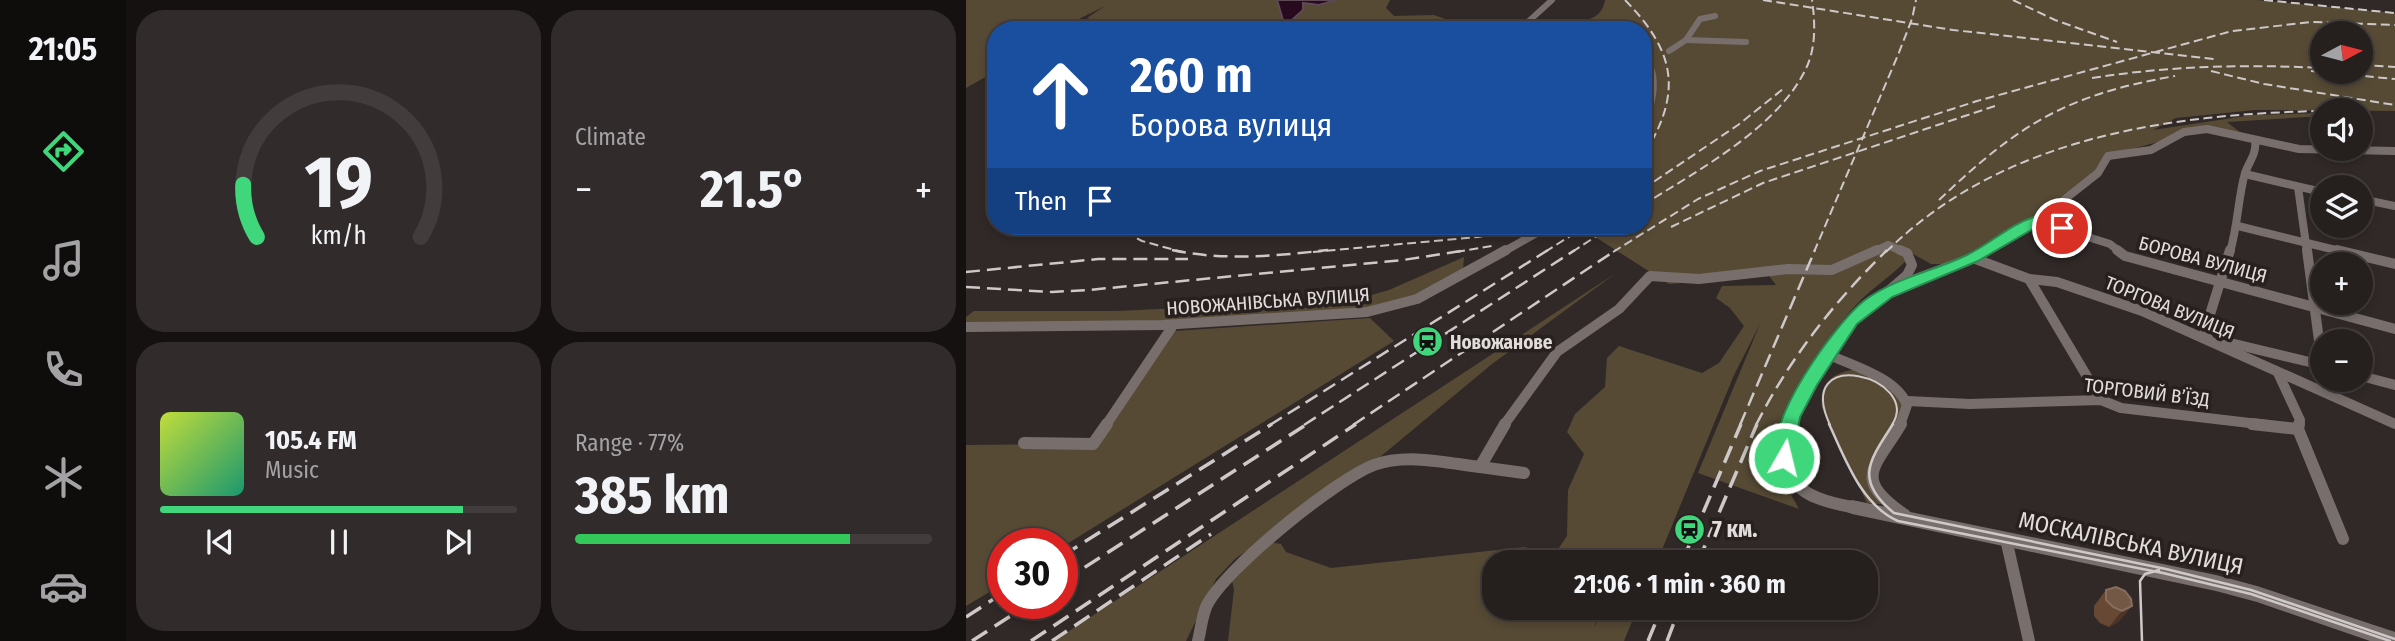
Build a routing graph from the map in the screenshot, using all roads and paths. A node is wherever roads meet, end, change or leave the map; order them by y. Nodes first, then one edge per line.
1 (1552, 0) edge
2 (1715, 16) dead end
3 (1529, 21) edge
4 (1686, 40) junction
5 (1746, 42) dead end
6 (1669, 51) dead end
7 (1652, 67) edge
8 (1652, 90) edge
9 (2255, 141) junction
10 (2395, 151) edge
11 (2245, 174) junction
12 (2298, 187) junction
13 (2310, 190) edge
14 (2373, 201) edge
15 (2395, 206) edge
16 (2037, 221) junction
17 (2238, 226) junction
18 (1533, 235) edge
19 (2306, 243) junction
20 (1973, 258) junction
21 (2395, 264) edge
22 (2310, 275) edge
23 (2029, 279) junction
24 (2220, 283) junction
25 (1886, 293) junction
26 (2310, 306) edge
27 (2343, 315) edge
28 (966, 327) edge
29 (1172, 327) junction
30 (2395, 329) edge
31 (2203, 337) junction
32 (1827, 354) junction
33 (2310, 361) edge
34 (2278, 373) junction
35 (2373, 379) edge
36 (2395, 385) edge
37 (2101, 400) junction
38 (1907, 401) junction
39 (2395, 424) edge
40 (2298, 429) junction
41 (1024, 443) dead end
42 (1480, 467) junction
43 (1524, 473) dead end
44 (1852, 507) joint
45 (1916, 522) junction
46 (2343, 539) dead end
47 (2006, 540) junction
48 (1198, 641) edge
49 (2029, 641) edge
50 (2395, 641) edge

1 - 3 street
2 - 4 street
4 - 5 street
4 - 6 street
7 - 8 street
9 - 10 street
9 - 11 street
9 - 16 street
11 - 12 street
11 - 17 street
12 - 13 street
12 - 19 street
14 - 15 street
16 - 20 street
16 - 24 street, БОРОВА ВУЛИЦЯ
17 - 19 street
17 - 24 street
18 - 29 street, НОВОЖАНІВСЬКА ВУЛИЦЯ
19 - 21 street
19 - 22 street
20 - 23 street, ТОРГОВА ВУЛИЦЯ
20 - 25 street
23 - 31 street, ТОРГОВА ВУЛИЦЯ
23 - 37 street
24 - 26 street, БОРОВА ВУЛИЦЯ
24 - 31 street
25 - 32 street
25 - 42 street
27 - 30 street, БОРОВА ВУЛИЦЯ
28 - 29 street, НОВОЖАНІВСЬКА ВУЛИЦЯ
29 - 41 street
31 - 33 street
31 - 34 street, ТОРГОВА ВУЛИЦЯ
32 - 38 street
32 - 44 street
34 - 39 street, ТОРГОВА ВУЛИЦЯ
34 - 40 street
35 - 36 street
37 - 38 street, ТОРГОВИЙ В’ЇЗД
37 - 40 street, ТОРГОВИЙ В’ЇЗД
38 - 45 street
40 - 46 street
42 - 43 street
42 - 48 street
44 - 45 street, МОСКАЛІВСЬКА ВУЛИЦЯ
45 - 47 street, МОСКАЛІВСЬКА ВУЛИЦЯ
47 - 49 street
47 - 50 street, МОСКАЛІВСЬКА ВУЛИЦЯ

